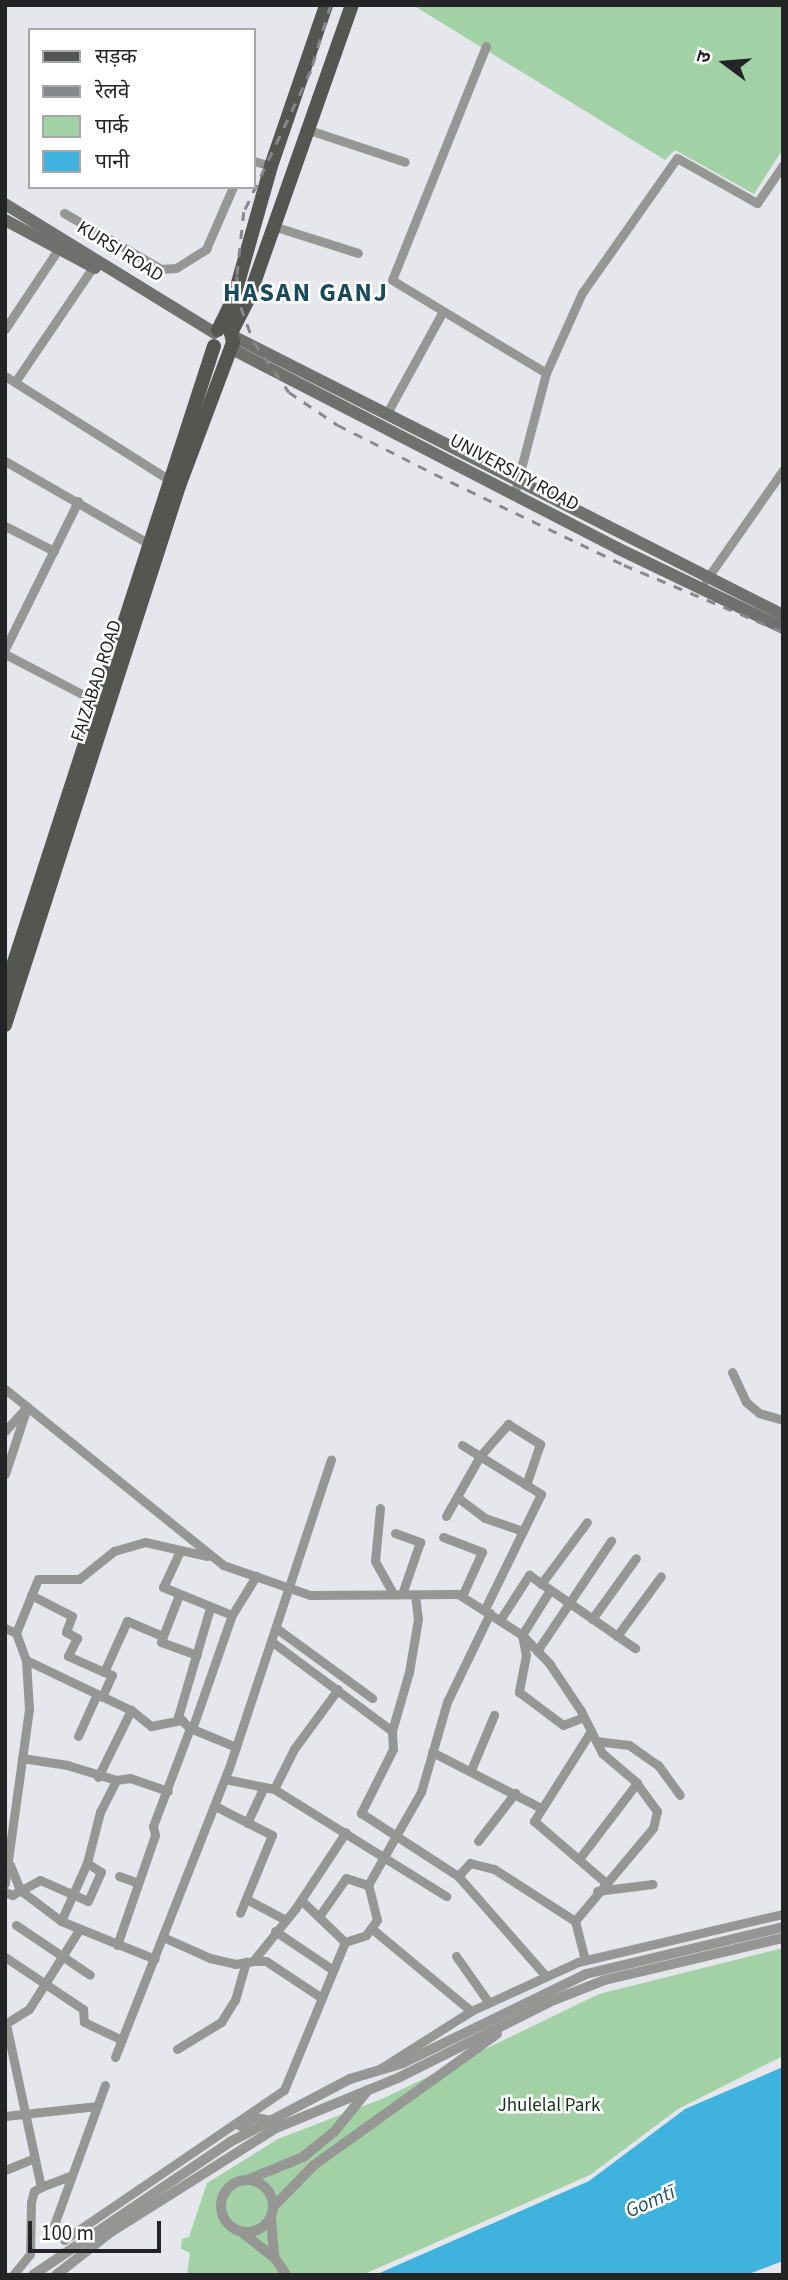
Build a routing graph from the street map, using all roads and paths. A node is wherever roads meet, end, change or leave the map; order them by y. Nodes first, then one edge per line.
1 (326, 5) edge
2 (352, 5) edge
3 (486, 46) dead end
4 (306, 129) junction
5 (256, 162) edge
6 (405, 162) dead end
7 (783, 165) edge
8 (271, 166) junction
9 (232, 189) edge
10 (7, 207) edge
11 (64, 213) dead end
12 (5, 220) edge
13 (273, 226) junction
14 (59, 248) junction
15 (358, 253) dead end
16 (93, 267) junction
17 (443, 311) junction
18 (5, 329) edge
19 (222, 340) junction
20 (546, 373) junction
21 (5, 376) edge
22 (15, 382) junction
23 (387, 412) junction
24 (5, 461) edge
25 (783, 470) edge
26 (520, 481) junction
27 (173, 483) junction
28 (514, 495) junction
29 (78, 501) junction
30 (5, 526) edge
31 (614, 531) junction
32 (608, 544) junction
33 (154, 546) junction
34 (54, 551) junction
35 (708, 577) junction
36 (699, 589) junction
37 (783, 615) edge
38 (783, 628) edge
39 (5, 652) edge
40 (103, 704) junction
41 (5, 990) edge
42 (5, 1025) edge
43 (732, 1372) dead end
44 (5, 1389) edge
45 (27, 1407) junction
46 (783, 1420) edge
47 (5, 1431) edge
48 (462, 1445) dead end
49 (480, 1456) junction
50 (331, 1459) dead end
51 (5, 1474) edge
52 (526, 1485) junction
53 (457, 1497) junction
54 (380, 1508) dead end
55 (446, 1516) dead end
56 (587, 1522) dead end
57 (523, 1531) junction
58 (395, 1533) dead end
59 (443, 1537) dead end
60 (611, 1541) dead end
61 (180, 1551) junction
62 (209, 1556) junction
63 (636, 1558) dead end
64 (256, 1576) junction
65 (661, 1576) dead end
66 (541, 1584) junction
67 (290, 1587) junction
68 (550, 1590) junction
69 (398, 1594) junction
70 (31, 1595) junction
71 (180, 1595) junction
72 (415, 1595) junction
73 (462, 1596) junction
74 (569, 1604) junction
75 (210, 1608) junction
76 (487, 1611) junction
77 (232, 1615) junction
78 (592, 1619) junction
79 (500, 1620) junction
80 (5, 1628) edge
81 (276, 1628) junction
82 (16, 1633) junction
83 (522, 1635) junction
84 (163, 1636) junction
85 (617, 1636) junction
86 (271, 1641) junction
87 (635, 1648) dead end
88 (537, 1651) junction
89 (197, 1655) junction
90 (26, 1660) junction
91 (104, 1672) junction
92 (338, 1689) junction
93 (100, 1695) junction
94 (372, 1698) dead end
95 (131, 1710) junction
96 (494, 1715) dead end
97 (584, 1717) junction
98 (182, 1720) junction
99 (191, 1729) junction
100 (392, 1731) junction
101 (590, 1731) junction
102 (78, 1736) dead end
103 (596, 1741) junction
104 (236, 1747) junction
105 (432, 1752) junction
106 (22, 1758) junction
107 (471, 1770) junction
108 (98, 1777) junction
109 (225, 1779) junction
110 (116, 1780) junction
111 (637, 1783) junction
112 (269, 1788) junction
113 (168, 1791) junction
114 (515, 1793) junction
115 (680, 1795) dead end
116 (215, 1806) junction
117 (541, 1808) junction
118 (247, 1823) junction
119 (346, 1832) junction
120 (397, 1835) junction
121 (478, 1841) dead end
122 (385, 1857) junction
123 (579, 1859) junction
124 (86, 1863) junction
125 (10, 1865) junction
126 (119, 1875) dead end
127 (458, 1876) junction
128 (605, 1882) junction
129 (5, 1883) edge
130 (138, 1883) junction
131 (653, 1884) dead end
132 (368, 1885) junction
133 (20, 1890) junction
134 (597, 1891) junction
135 (5, 1892) edge
136 (75, 1895) junction
137 (446, 1896) dead end
138 (246, 1899) junction
139 (298, 1905) junction
140 (240, 1913) dead end
141 (783, 1913) edge
142 (320, 1916) junction
143 (286, 1920) junction
144 (61, 1921) junction
145 (575, 1921) junction
146 (16, 1925) dead end
147 (783, 1927) edge
148 (371, 1928) junction
149 (79, 1930) junction
150 (275, 1931) junction
151 (163, 1937) junction
152 (783, 1938) edge
153 (345, 1942) junction
154 (117, 1945) junction
155 (456, 1956) dead end
156 (5, 1957) edge
157 (62, 1957) junction
158 (155, 1959) junction
159 (585, 1960) junction
160 (250, 1961) junction
161 (333, 1970) junction
162 (90, 1975) dead end
163 (546, 1976) junction
164 (46, 1983) junction
165 (322, 1998) junction
166 (489, 2003) junction
167 (471, 2011) junction
168 (516, 2020) junction
169 (6, 2024) edge
170 (122, 2040) junction
171 (177, 2049) dead end
172 (115, 2057) dead end
173 (380, 2069) junction
174 (105, 2085) dead end
175 (370, 2088) junction
176 (97, 2106) junction
177 (24, 2114) junction
178 (5, 2116) edge
179 (272, 2120) junction
180 (192, 2152) junction
181 (34, 2158) junction
182 (5, 2171) edge
183 (72, 2175) junction
184 (247, 2180) junction
185 (41, 2187) junction
186 (273, 2212) junction
187 (54, 2225) dead end
188 (242, 2232) junction
189 (64, 2239) dead end
190 (277, 2261) junction
191 (13, 2275) edge
192 (33, 2275) edge
193 (57, 2275) edge
194 (286, 2275) edge

1 - 8 main road, FAIZABAD ROAD
2 - 4 main road, FAIZABAD ROAD
3 - 17 street
4 - 6 street
4 - 13 main road, FAIZABAD ROAD
5 - 8 street
7 - 20 street
8 - 19 main road, FAIZABAD ROAD
9 - 11 street
10 - 19 main road, KURSI ROAD
12 - 14 main road, KURSI ROAD
13 - 15 street
13 - 19 main road, FAIZABAD ROAD
14 - 16 main road, KURSI ROAD
14 - 18 street
16 - 19 main road, KURSI ROAD
16 - 22 street
17 - 20 street
17 - 23 street
19 - 23 main road, UNIVERSITY ROAD
19 - 27 main road, FAIZABAD ROAD
19 - 28 main road, UNIVERSITY ROAD
20 - 26 street
21 - 22 street
22 - 27 street
23 - 26 main road, UNIVERSITY ROAD
24 - 29 street
25 - 35 street
26 - 28 street
26 - 31 main road, UNIVERSITY ROAD
27 - 33 main road, FAIZABAD ROAD
28 - 32 main road, UNIVERSITY ROAD
29 - 33 street
29 - 34 street
30 - 34 street
31 - 32 main road
31 - 35 main road, UNIVERSITY ROAD
32 - 36 main road, UNIVERSITY ROAD
33 - 40 main road, FAIZABAD ROAD
34 - 39 street
35 - 36 street
35 - 37 main road, UNIVERSITY ROAD
36 - 38 main road, UNIVERSITY ROAD
39 - 40 street
40 - 41 main road, FAIZABAD ROAD
40 - 42 main road, FAIZABAD ROAD
43 - 46 street
44 - 45 street
45 - 47 street
45 - 51 street
45 - 62 street
48 - 49 street
49 - 52 street
49 - 52 street
49 - 53 street
50 - 67 street
52 - 57 street
53 - 55 street
53 - 57 street
54 - 69 street
56 - 66 street
57 - 76 street
58 - 69 street
59 - 73 street
60 - 74 street
61 - 62 street
61 - 70 street
61 - 71 street
62 - 64 street
63 - 78 street
64 - 67 street
64 - 77 street
65 - 85 street
66 - 68 street
66 - 79 street
67 - 69 street
67 - 81 street
68 - 74 street
68 - 83 street
69 - 72 street
70 - 82 street
70 - 91 street
71 - 75 street
71 - 84 street
72 - 73 street
72 - 100 street
73 - 76 street
74 - 78 street
74 - 88 street
75 - 77 street
75 - 89 street
76 - 79 street
76 - 105 street
77 - 99 street
78 - 85 street
79 - 83 street
80 - 82 street
81 - 86 street
81 - 94 street
82 - 90 street
83 - 88 street
83 - 97 street
84 - 89 street
84 - 91 street
85 - 87 street
86 - 92 street
86 - 104 street
88 - 97 street
89 - 98 street
90 - 93 street
90 - 106 street
91 - 93 street
92 - 100 street
92 - 112 street
93 - 95 street
93 - 102 street
95 - 98 street
95 - 108 street
96 - 107 street
97 - 101 street
98 - 99 street
99 - 104 street
99 - 113 street
100 - 120 street
101 - 103 street
101 - 117 street
103 - 111 street
103 - 115 street
104 - 109 street
105 - 107 street
105 - 120 street
106 - 108 street
106 - 125 street
107 - 114 street
108 - 110 street
109 - 112 street
109 - 116 street
110 - 113 street
110 - 124 street
111 - 123 street
111 - 128 street
112 - 118 street
112 - 119 street
113 - 130 street
114 - 117 street
114 - 121 street
116 - 118 street
116 - 151 street
117 - 123 street
118 - 138 street
119 - 122 street
119 - 139 street
120 - 122 street
120 - 127 street
122 - 132 street
122 - 137 street
123 - 128 street
124 - 136 street
124 - 136 street
125 - 129 street
125 - 133 street
126 - 130 street
127 - 145 street
127 - 163 street
128 - 134 street
130 - 154 street
131 - 134 street
132 - 142 street
132 - 148 street
133 - 135 street
133 - 136 street
133 - 144 street
134 - 145 street
136 - 144 street
138 - 140 street
138 - 143 street
139 - 142 street
139 - 143 street
141 - 159 street
142 - 153 street
143 - 150 street
144 - 149 street
145 - 159 street
146 - 157 street
147 - 173 street
148 - 153 street
148 - 167 street
149 - 154 street
149 - 157 street
150 - 160 street
150 - 161 street
151 - 158 street
151 - 160 street
152 - 168 street
153 - 161 street
154 - 158 street
155 - 166 street
156 - 164 street
157 - 162 street
157 - 164 street
158 - 170 street
159 - 163 street
160 - 165 street
160 - 171 street
161 - 165 street
163 - 166 street
164 - 169 street
164 - 170 street
165 - 180 street
166 - 167 street
167 - 173 street
168 - 175 street
168 - 186 street
169 - 177 street
170 - 172 street
173 - 175 street
173 - 179 street
174 - 176 street
175 - 184 street
175 - 193 street
176 - 177 street
176 - 183 street
177 - 178 street
177 - 181 street
179 - 180 street
179 - 192 street
180 - 189 street
181 - 182 street
181 - 185 street
183 - 185 street
183 - 187 street
184 - 186 street
184 - 188 street
185 - 191 street
186 - 188 street
186 - 190 street
188 - 190 street
190 - 194 street

